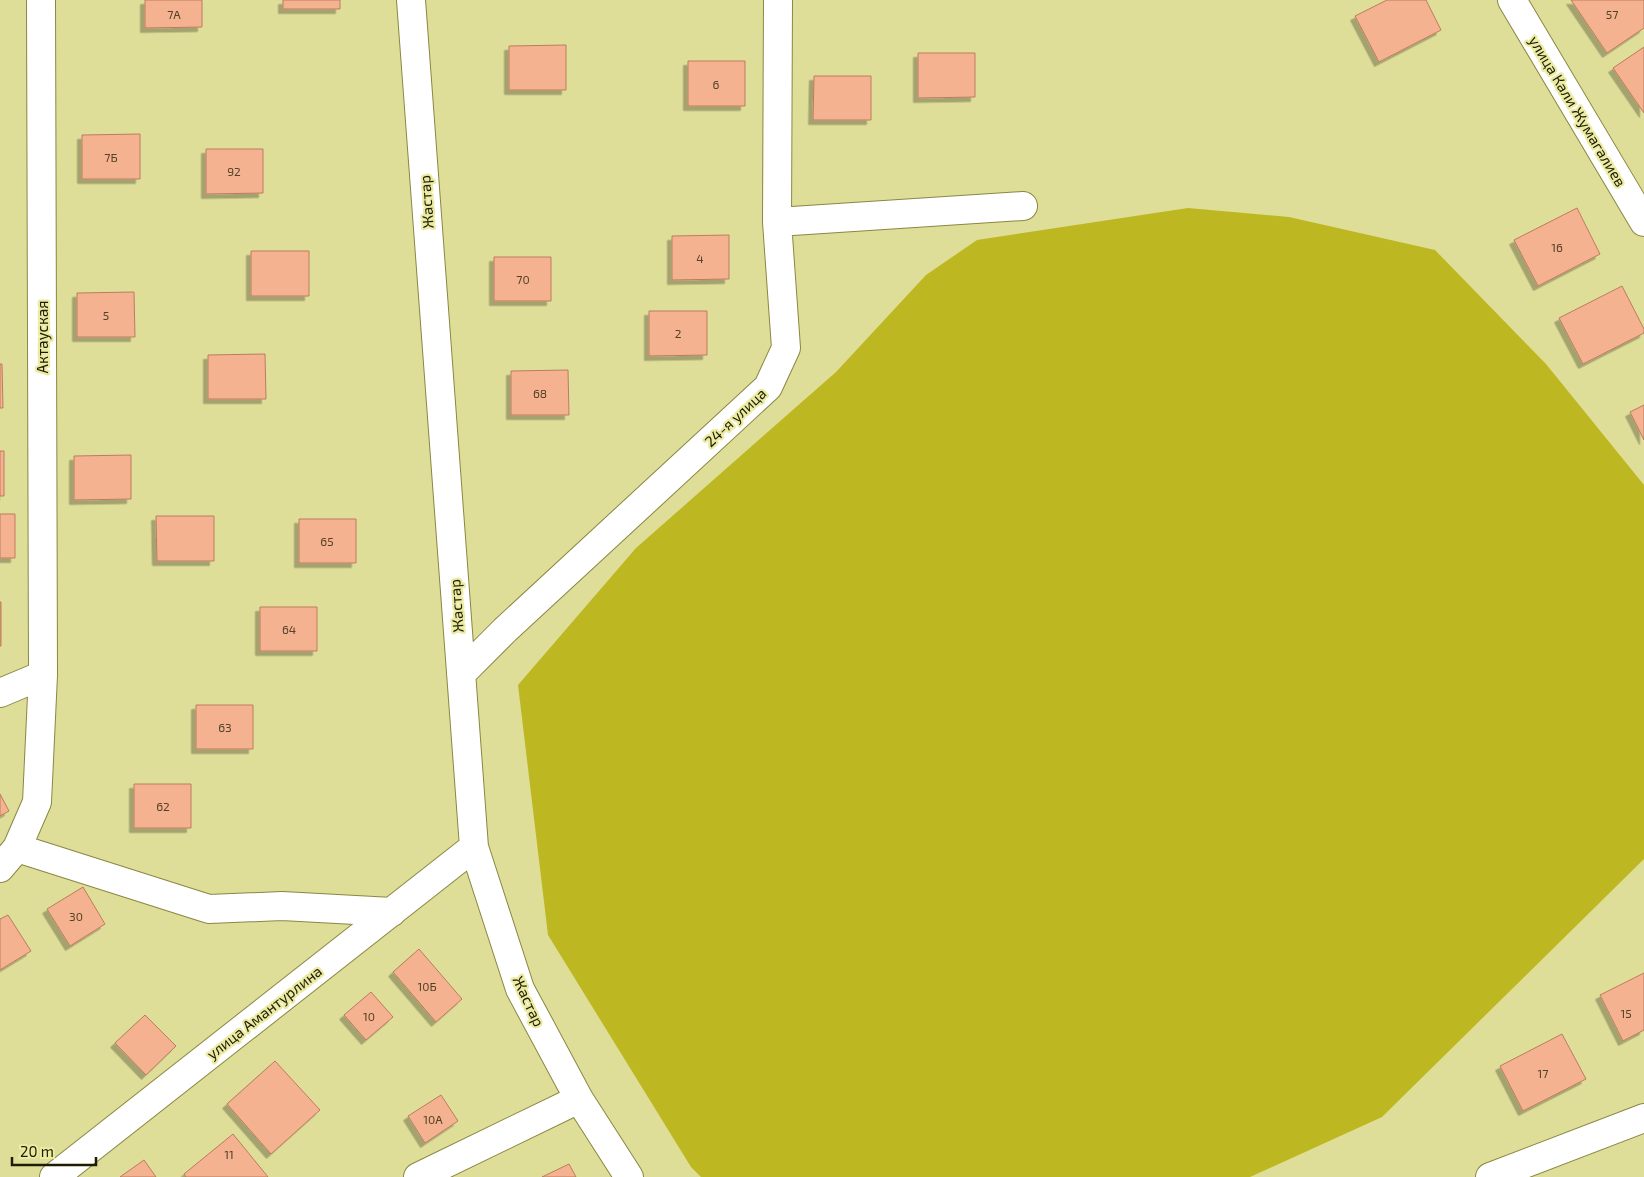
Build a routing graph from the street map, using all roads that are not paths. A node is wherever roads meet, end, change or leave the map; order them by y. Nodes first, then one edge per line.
1 (41, 0) edge
2 (411, 0) edge
3 (778, 0) edge
4 (1512, 0) edge
5 (1023, 206) dead end
6 (1642, 212) edge
7 (777, 222) junction
8 (461, 674) junction
9 (43, 675) junction
10 (0, 694) edge
11 (474, 847) junction
12 (8, 858) edge
13 (392, 912) junction
14 (579, 1098) junction
15 (1644, 1118) edge
16 (54, 1177) edge
17 (418, 1177) edge
18 (628, 1177) edge
19 (1490, 1177) edge

1 - 9 street, Актауская
2 - 8 street, Жастар
3 - 7 street, 24-я улица
4 - 6 street, улица Кали Жумагалиев
5 - 7 street
7 - 8 street, 24-я улица
8 - 11 street, Жастар
9 - 10 street
9 - 12 street
11 - 13 street, улица Амантурлина
11 - 14 street, Жастар
12 - 13 street
13 - 16 street, улица Амантурлина
14 - 17 street
14 - 18 street, Жастар
15 - 19 street

